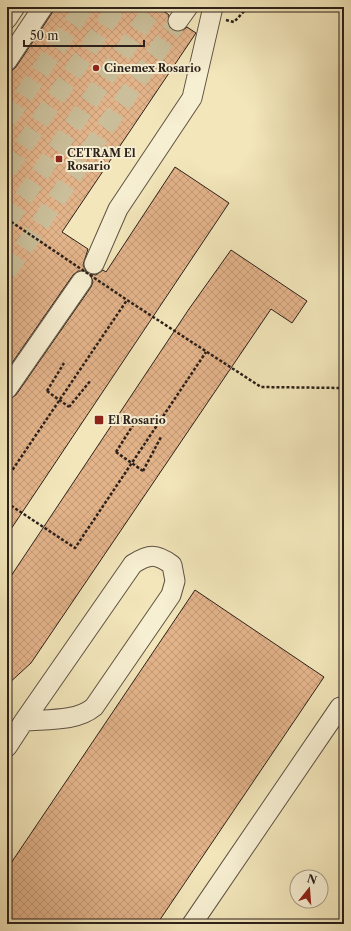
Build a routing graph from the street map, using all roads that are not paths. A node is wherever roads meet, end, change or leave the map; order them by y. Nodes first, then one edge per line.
1 (15, 7) edge
2 (43, 7) edge
3 (213, 7) edge
4 (7, 19) edge
5 (7, 61) edge
6 (94, 264) dead end
7 (82, 281) dead end
8 (7, 390) edge
9 (340, 707) dead end
10 (24, 721) junction
11 (7, 747) edge
12 (192, 924) edge

1 - 4 lane
2 - 5 lane
3 - 6 lane
7 - 8 lane
9 - 12 lane
10 - 10 lane
10 - 11 lane

